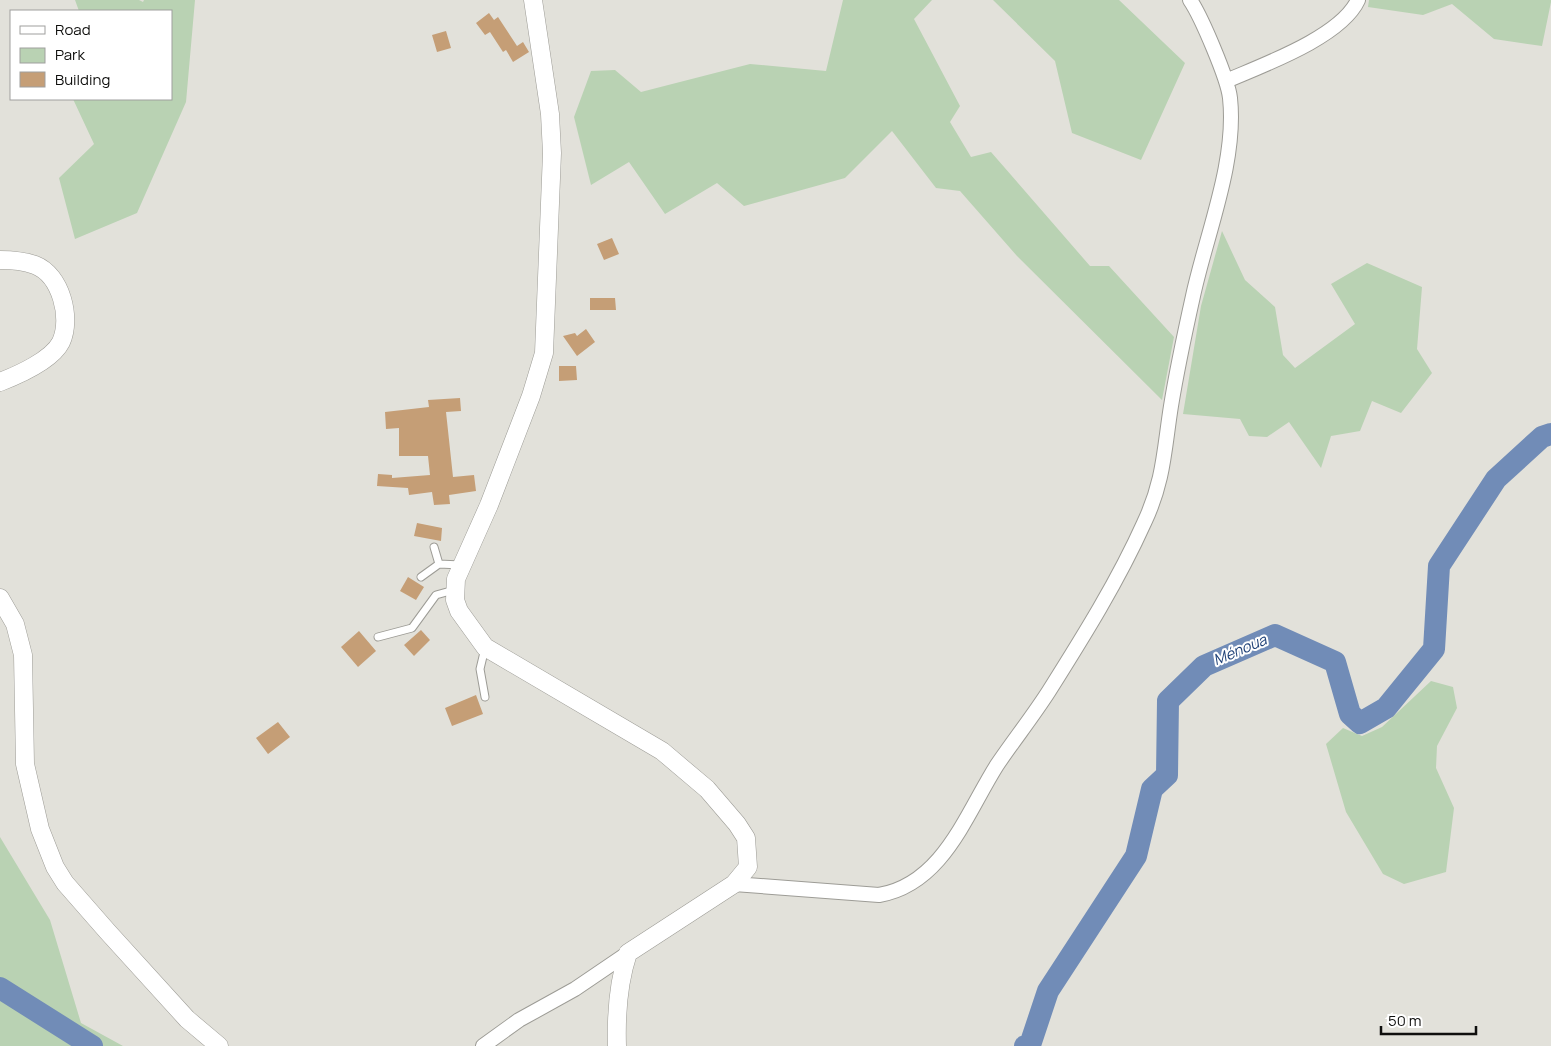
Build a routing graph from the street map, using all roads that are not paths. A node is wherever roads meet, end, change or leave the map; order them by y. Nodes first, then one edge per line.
1 (533, 0) edge
2 (1190, 0) edge
3 (1358, 0) edge
4 (1226, 81) junction
5 (0, 260) edge
6 (0, 382) edge
7 (434, 547) dead end
8 (439, 564) junction
9 (462, 565) junction
10 (421, 577) dead end
11 (454, 590) junction
12 (0, 598) edge
13 (378, 637) dead end
14 (485, 647) junction
15 (485, 697) dead end
16 (734, 884) junction
17 (628, 953) junction
18 (220, 1046) edge
19 (483, 1046) edge
20 (617, 1046) edge

1 - 9 street
2 - 4 street
3 - 4 street
4 - 16 street
5 - 6 street
7 - 8 lane
8 - 9 lane
8 - 10 lane
9 - 11 street
11 - 13 lane
11 - 14 street
12 - 18 street
14 - 15 lane
14 - 16 street
16 - 17 street
17 - 19 street
17 - 20 street

